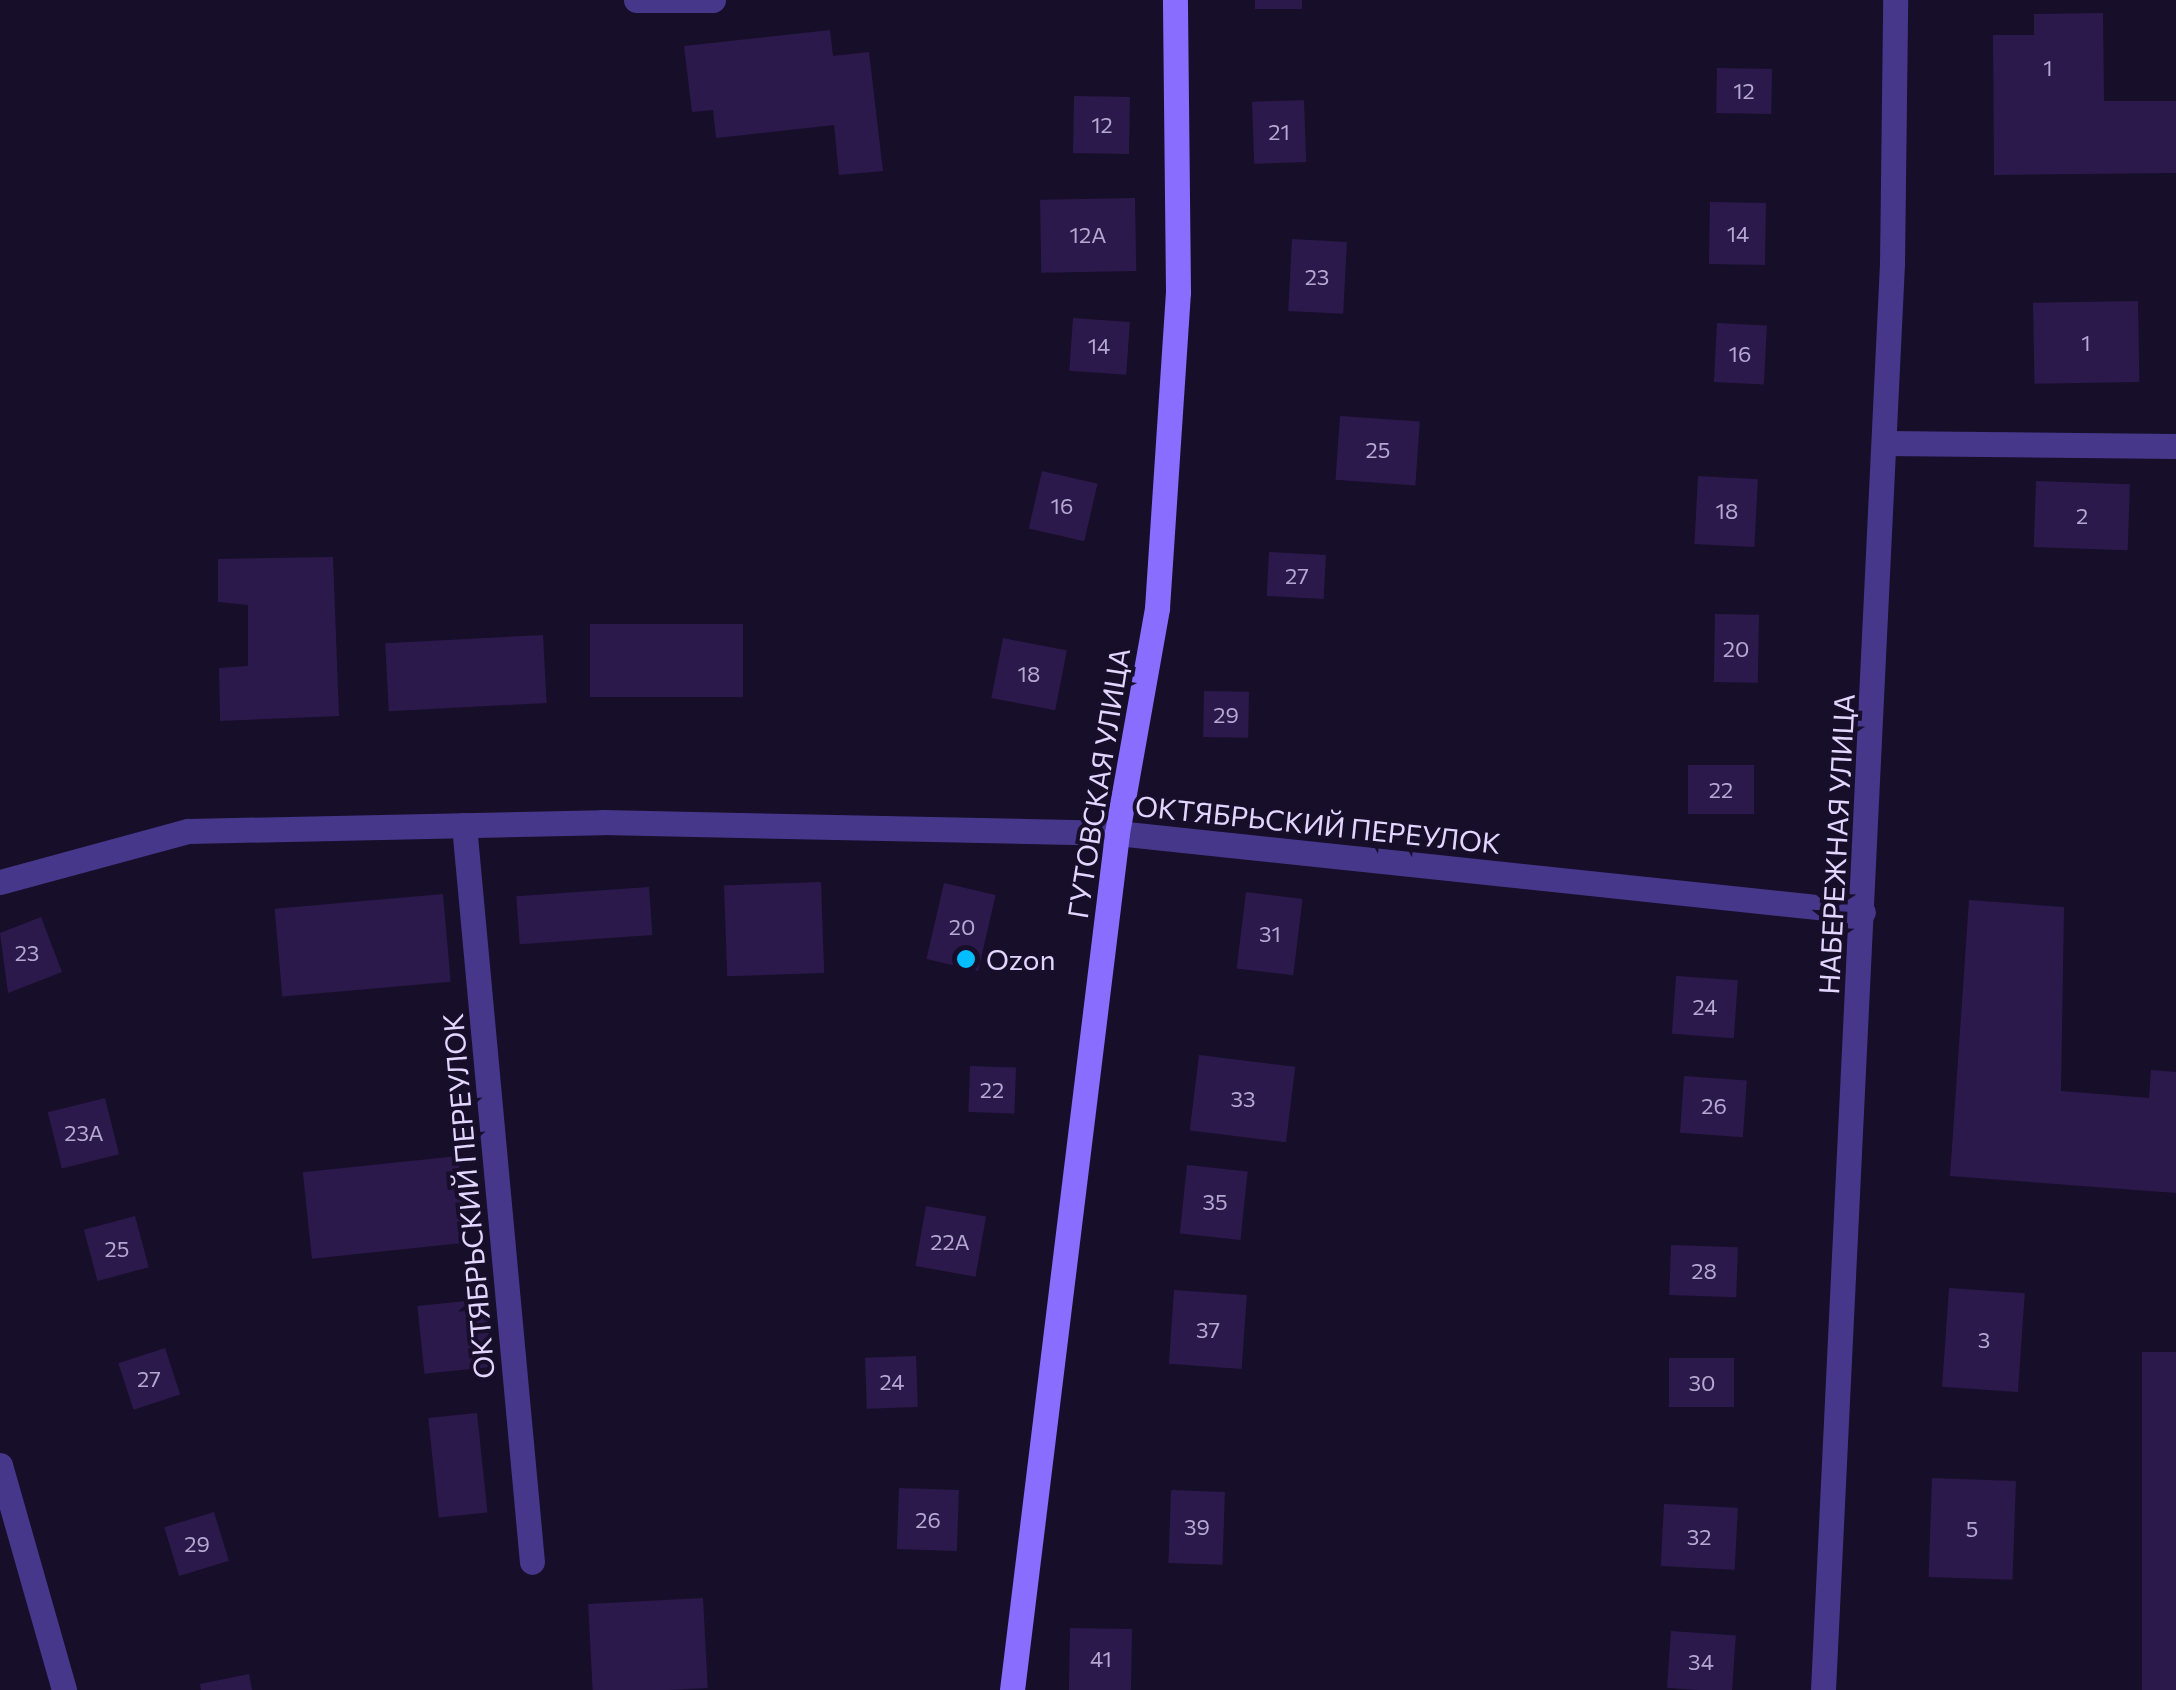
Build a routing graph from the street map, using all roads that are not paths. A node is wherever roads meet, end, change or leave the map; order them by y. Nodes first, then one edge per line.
1 (636, 0) edge
2 (714, 0) edge
3 (1175, 0) edge
4 (1895, 0) edge
5 (1884, 443) junction
6 (2176, 446) edge
7 (464, 825) junction
8 (1117, 833) junction
9 (0, 882) edge
10 (1863, 912) junction
11 (0, 1466) edge
12 (532, 1562) dead end
13 (64, 1690) edge
14 (1012, 1690) edge
15 (1823, 1690) edge

1 - 2 street
3 - 8 street, ГУТОВСКАЯ УЛИЦА
4 - 5 street, НАБЕРЕЖНАЯ УЛИЦА
5 - 6 street
5 - 10 street, НАБЕРЕЖНАЯ УЛИЦА
7 - 8 street, ОКТЯБРЬСКИЙ ПЕРЕУЛОК
7 - 9 street, ОКТЯБРЬСКИЙ ПЕРЕУЛОК
7 - 12 street, ОКТЯБРЬСКИЙ ПЕРЕУЛОК
8 - 10 street, ОКТЯБРЬСКИЙ ПЕРЕУЛОК
8 - 14 street, ГУТОВСКАЯ УЛИЦА
10 - 15 street, НАБЕРЕЖНАЯ УЛИЦА
11 - 13 street

